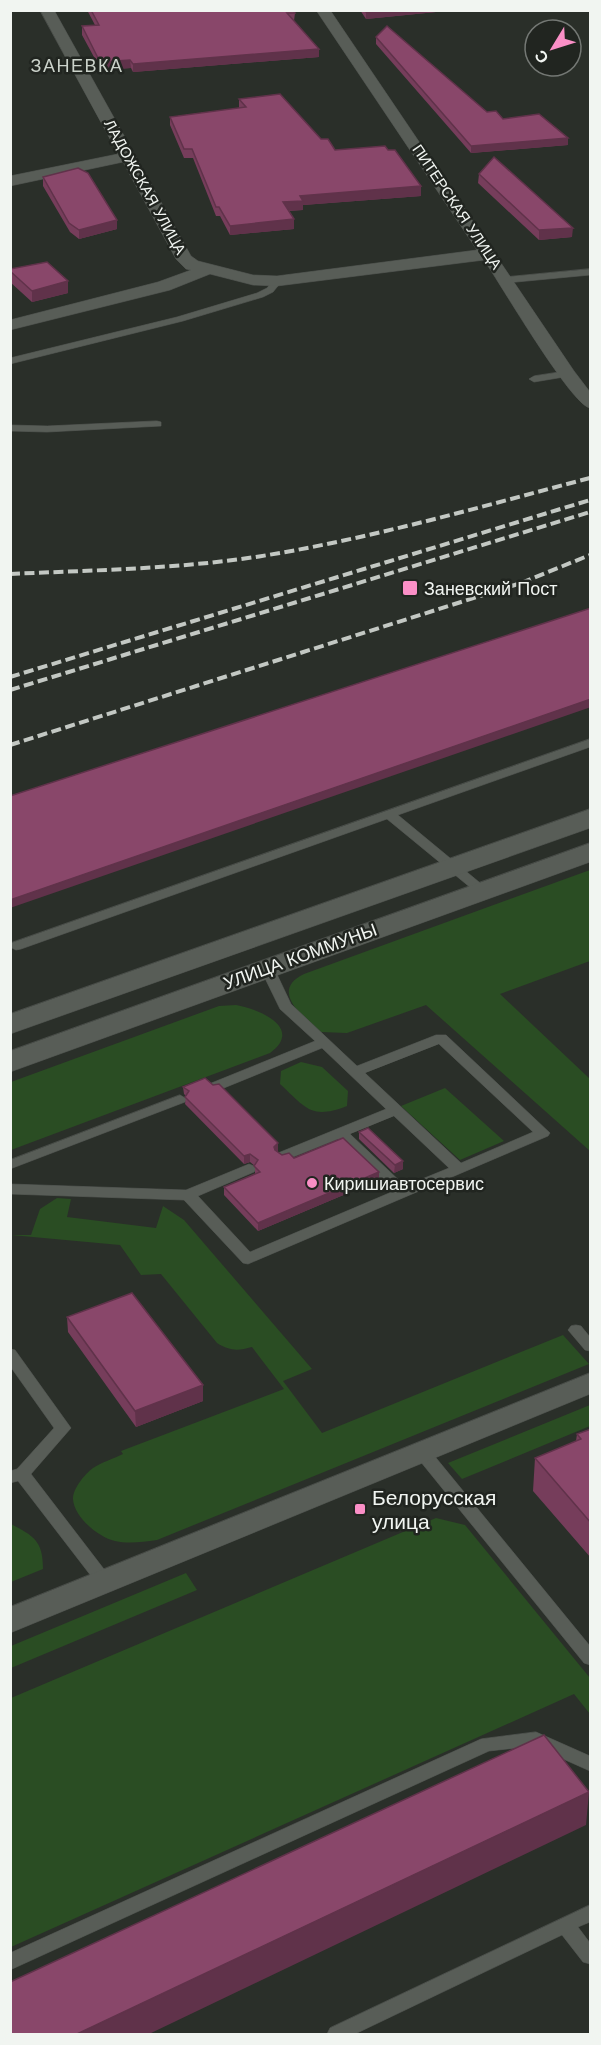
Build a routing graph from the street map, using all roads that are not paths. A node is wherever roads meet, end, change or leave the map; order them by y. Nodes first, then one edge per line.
1 (47, 10) edge
2 (323, 10) edge
3 (129, 156) junction
4 (10, 181) edge
5 (488, 254) junction
6 (206, 270) junction
7 (591, 272) edge
8 (506, 280) junction
9 (277, 281) junction
10 (10, 325) edge
11 (10, 361) edge
12 (567, 374) junction
13 (534, 379) dead end
14 (591, 403) edge
15 (157, 424) dead end
16 (10, 428) edge
17 (591, 743) edge
18 (389, 814) junction
19 (591, 818) edge
20 (591, 852) edge
21 (453, 867) junction
22 (481, 890) junction
23 (16, 946) dead end
24 (267, 968) junction
25 (10, 1025) edge
26 (323, 1043) junction
27 (10, 1062) edge
28 (355, 1072) junction
29 (214, 1087) edge
30 (180, 1100) dead end
31 (396, 1110) junction
32 (340, 1133) junction
33 (283, 1156) edge
34 (10, 1165) edge
35 (249, 1169) dead end
36 (459, 1169) junction
37 (10, 1189) edge
38 (404, 1192) junction
39 (188, 1195) junction
40 (576, 1330) dead end
41 (591, 1346) edge
42 (10, 1354) edge
43 (591, 1383) edge
44 (422, 1452) junction
45 (16, 1475) edge
46 (104, 1581) junction
47 (10, 1621) edge
48 (591, 1658) edge
49 (591, 1764) edge
50 (591, 1913) edge
51 (565, 1925) junction
52 (591, 1956) edge
53 (10, 1962) edge
54 (337, 2034) edge

1 - 3 street, ЛАДОЖСКАЯ УЛИЦА
2 - 5 street, ПИТЕРСКАЯ УЛИЦА
3 - 4 street
3 - 6 street, ЛАДОЖСКАЯ УЛИЦА
5 - 8 street, ПИТЕРСКАЯ УЛИЦА
5 - 9 street
6 - 9 street
6 - 10 street, ЛАДОЖСКАЯ УЛИЦА
7 - 8 lane
8 - 12 street, ПИТЕРСКАЯ УЛИЦА
9 - 11 lane
12 - 13 lane
12 - 14 street, ПИТЕРСКАЯ УЛИЦА
15 - 16 lane
17 - 18 lane
18 - 21 lane
18 - 23 lane
19 - 21 street, УЛИЦА КОММУНЫ
20 - 22 street, УЛИЦА КОММУНЫ
21 - 22 lane
21 - 25 street, УЛИЦА КОММУНЫ
22 - 24 street, УЛИЦА КОММУНЫ
24 - 26 lane
24 - 27 street, УЛИЦА КОММУНЫ
26 - 28 lane
26 - 29 lane
28 - 31 lane
28 - 36 lane
30 - 34 lane
31 - 32 lane
31 - 36 lane
32 - 33 lane
32 - 38 lane
35 - 39 lane
36 - 38 lane
37 - 39 lane
38 - 39 lane
40 - 41 lane
42 - 45 lane
43 - 44 street
44 - 46 street
44 - 48 lane
45 - 46 lane
46 - 47 street
49 - 53 lane
50 - 51 lane
51 - 52 lane
51 - 54 lane

